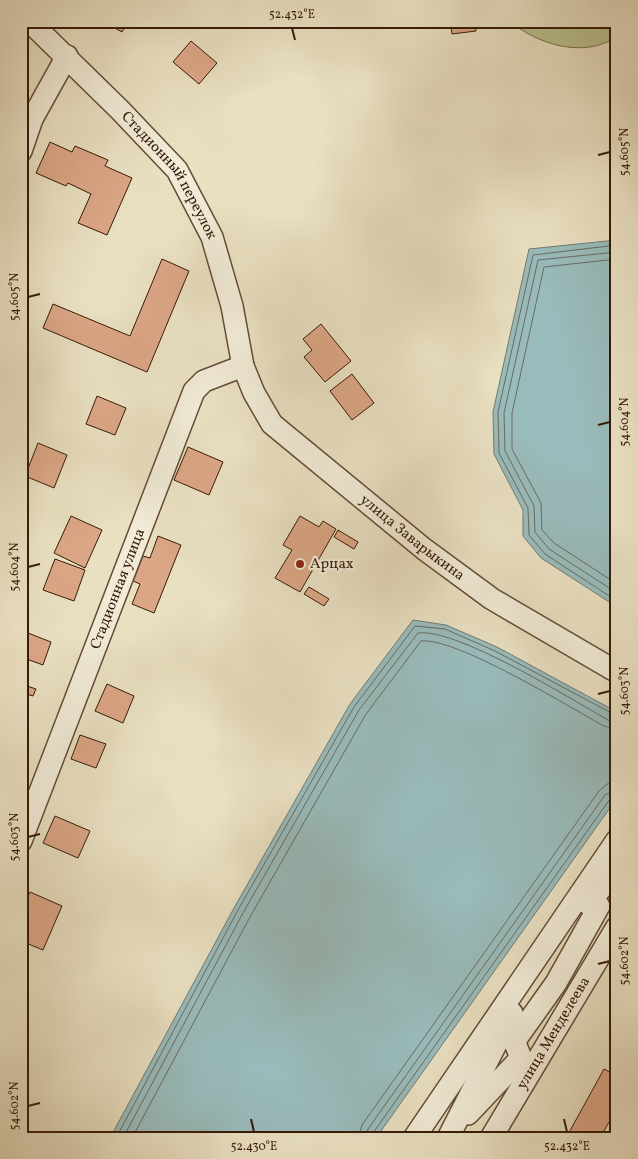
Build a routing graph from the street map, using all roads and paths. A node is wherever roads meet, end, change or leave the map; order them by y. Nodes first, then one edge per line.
1 (29, 21) edge
2 (67, 56) junction
3 (21, 151) edge
4 (243, 366) junction
5 (617, 672) edge
6 (21, 840) edge
7 (617, 840) edge
8 (617, 869) edge
9 (600, 905) edge
10 (617, 927) edge
11 (531, 966) junction
12 (511, 1033) junction
13 (449, 1135) edge
14 (414, 1138) edge
15 (491, 1138) edge

1 - 2 street, Стадионный переулок
2 - 3 street
2 - 4 street, Стадионный переулок
4 - 5 street, улица Заварыкина
4 - 6 street, Стадионная улица
7 - 11 street
8 - 9 street
9 - 11 street
9 - 12 street
10 - 15 street, улица Менделеева
11 - 12 street
11 - 14 street
12 - 13 street
12 - 13 street

